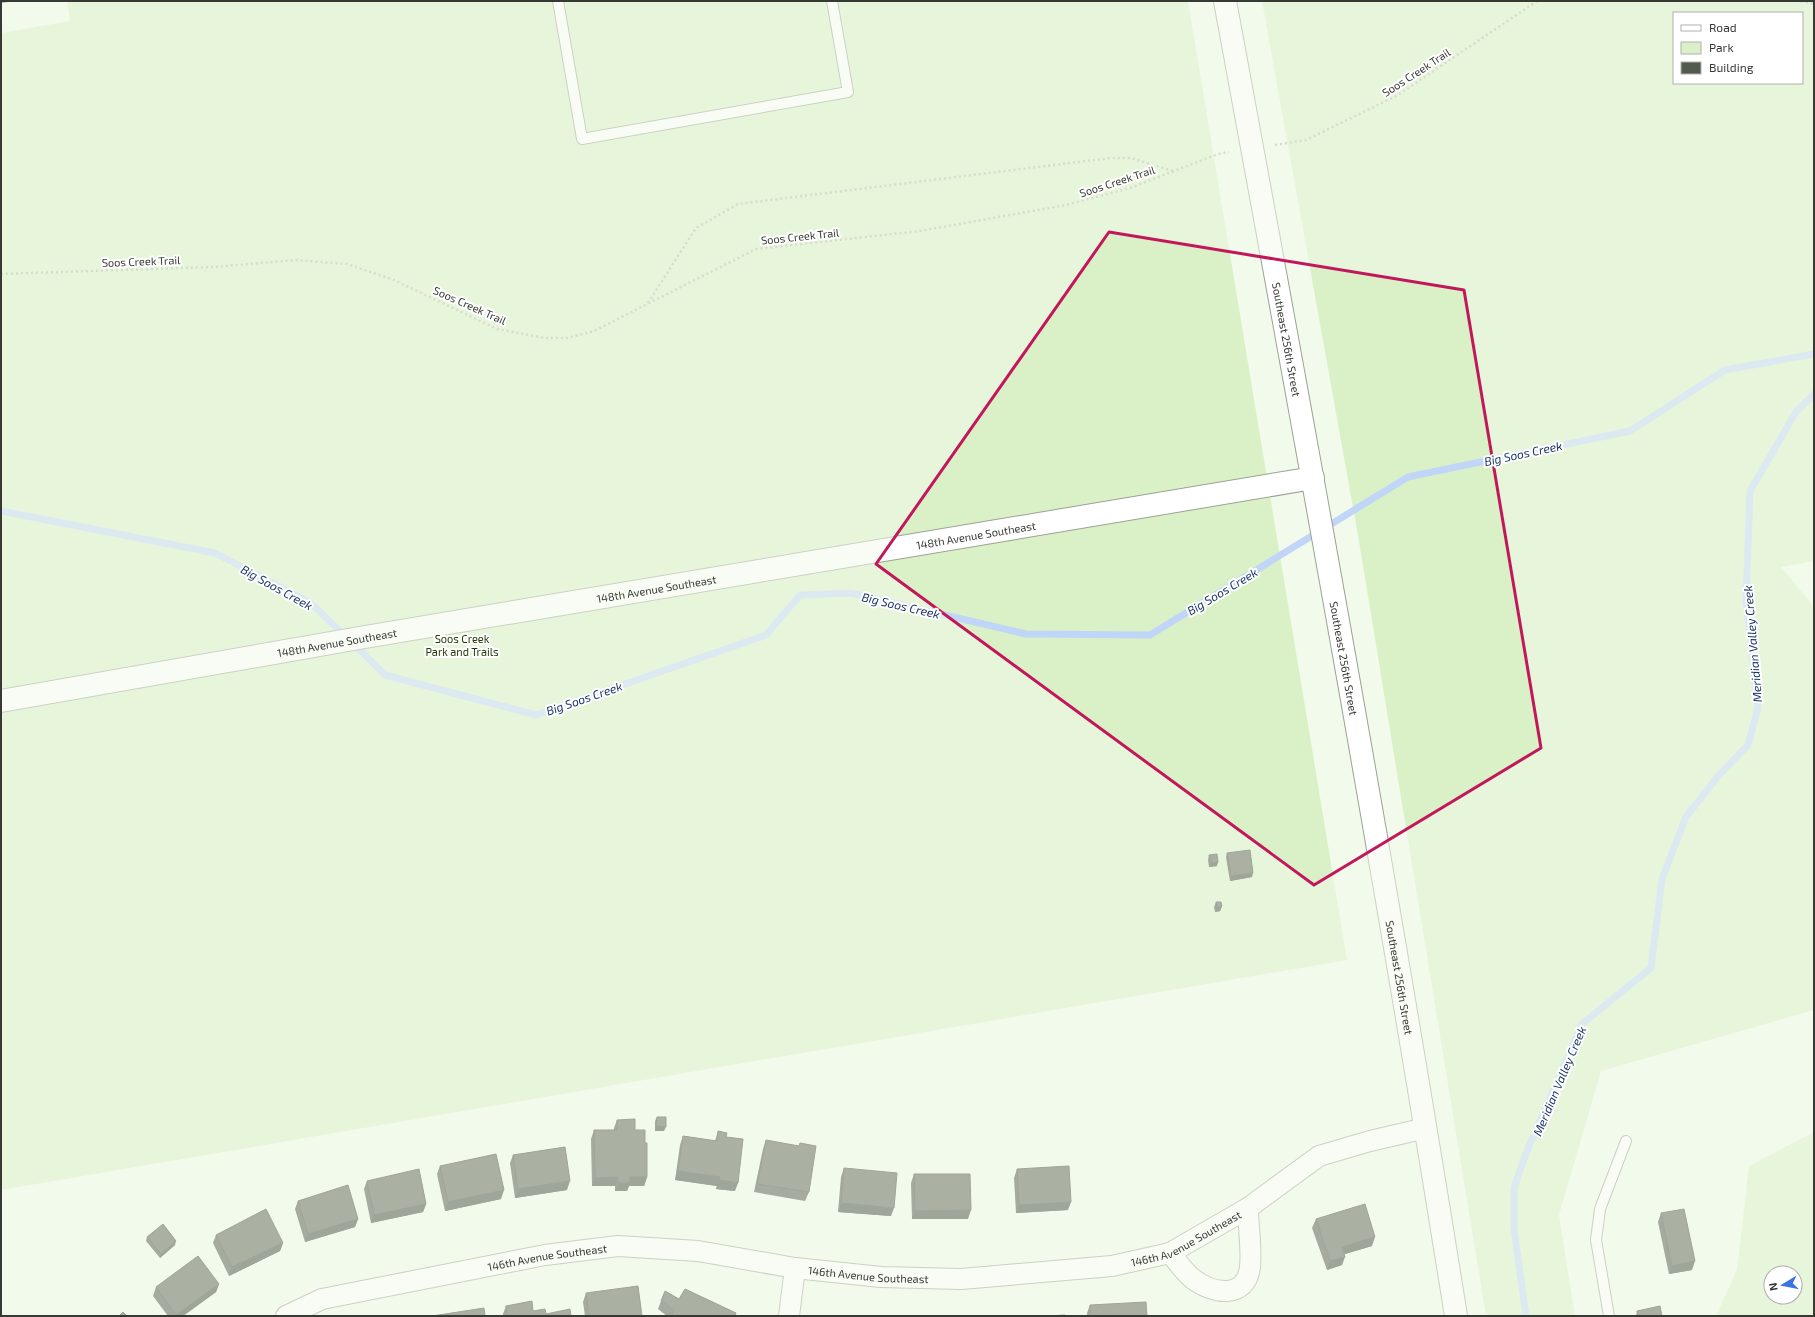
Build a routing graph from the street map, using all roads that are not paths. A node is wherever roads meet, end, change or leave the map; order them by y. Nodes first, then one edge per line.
1 (558, 1) edge
2 (832, 1) edge
3 (1225, 1) edge
4 (1313, 478) junction
5 (1, 701) edge
6 (1426, 1128) junction
7 (1626, 1141) dead end
8 (1248, 1208) junction
9 (1170, 1253) junction
10 (795, 1268) junction
11 (286, 1316) edge
12 (788, 1316) edge
13 (1456, 1316) edge
14 (1609, 1316) edge

1 - 2 lane
3 - 4 main road, Southeast 256th Street
4 - 5 main road, 148th Avenue Southeast
4 - 6 main road, Southeast 256th Street
6 - 8 street, 146th Avenue Southeast
6 - 13 main road, Southeast 256th Street
7 - 14 lane
8 - 9 street, 146th Avenue Southeast
8 - 9 street
9 - 10 street, 146th Avenue Southeast
10 - 11 street, 146th Avenue Southeast
10 - 12 street

